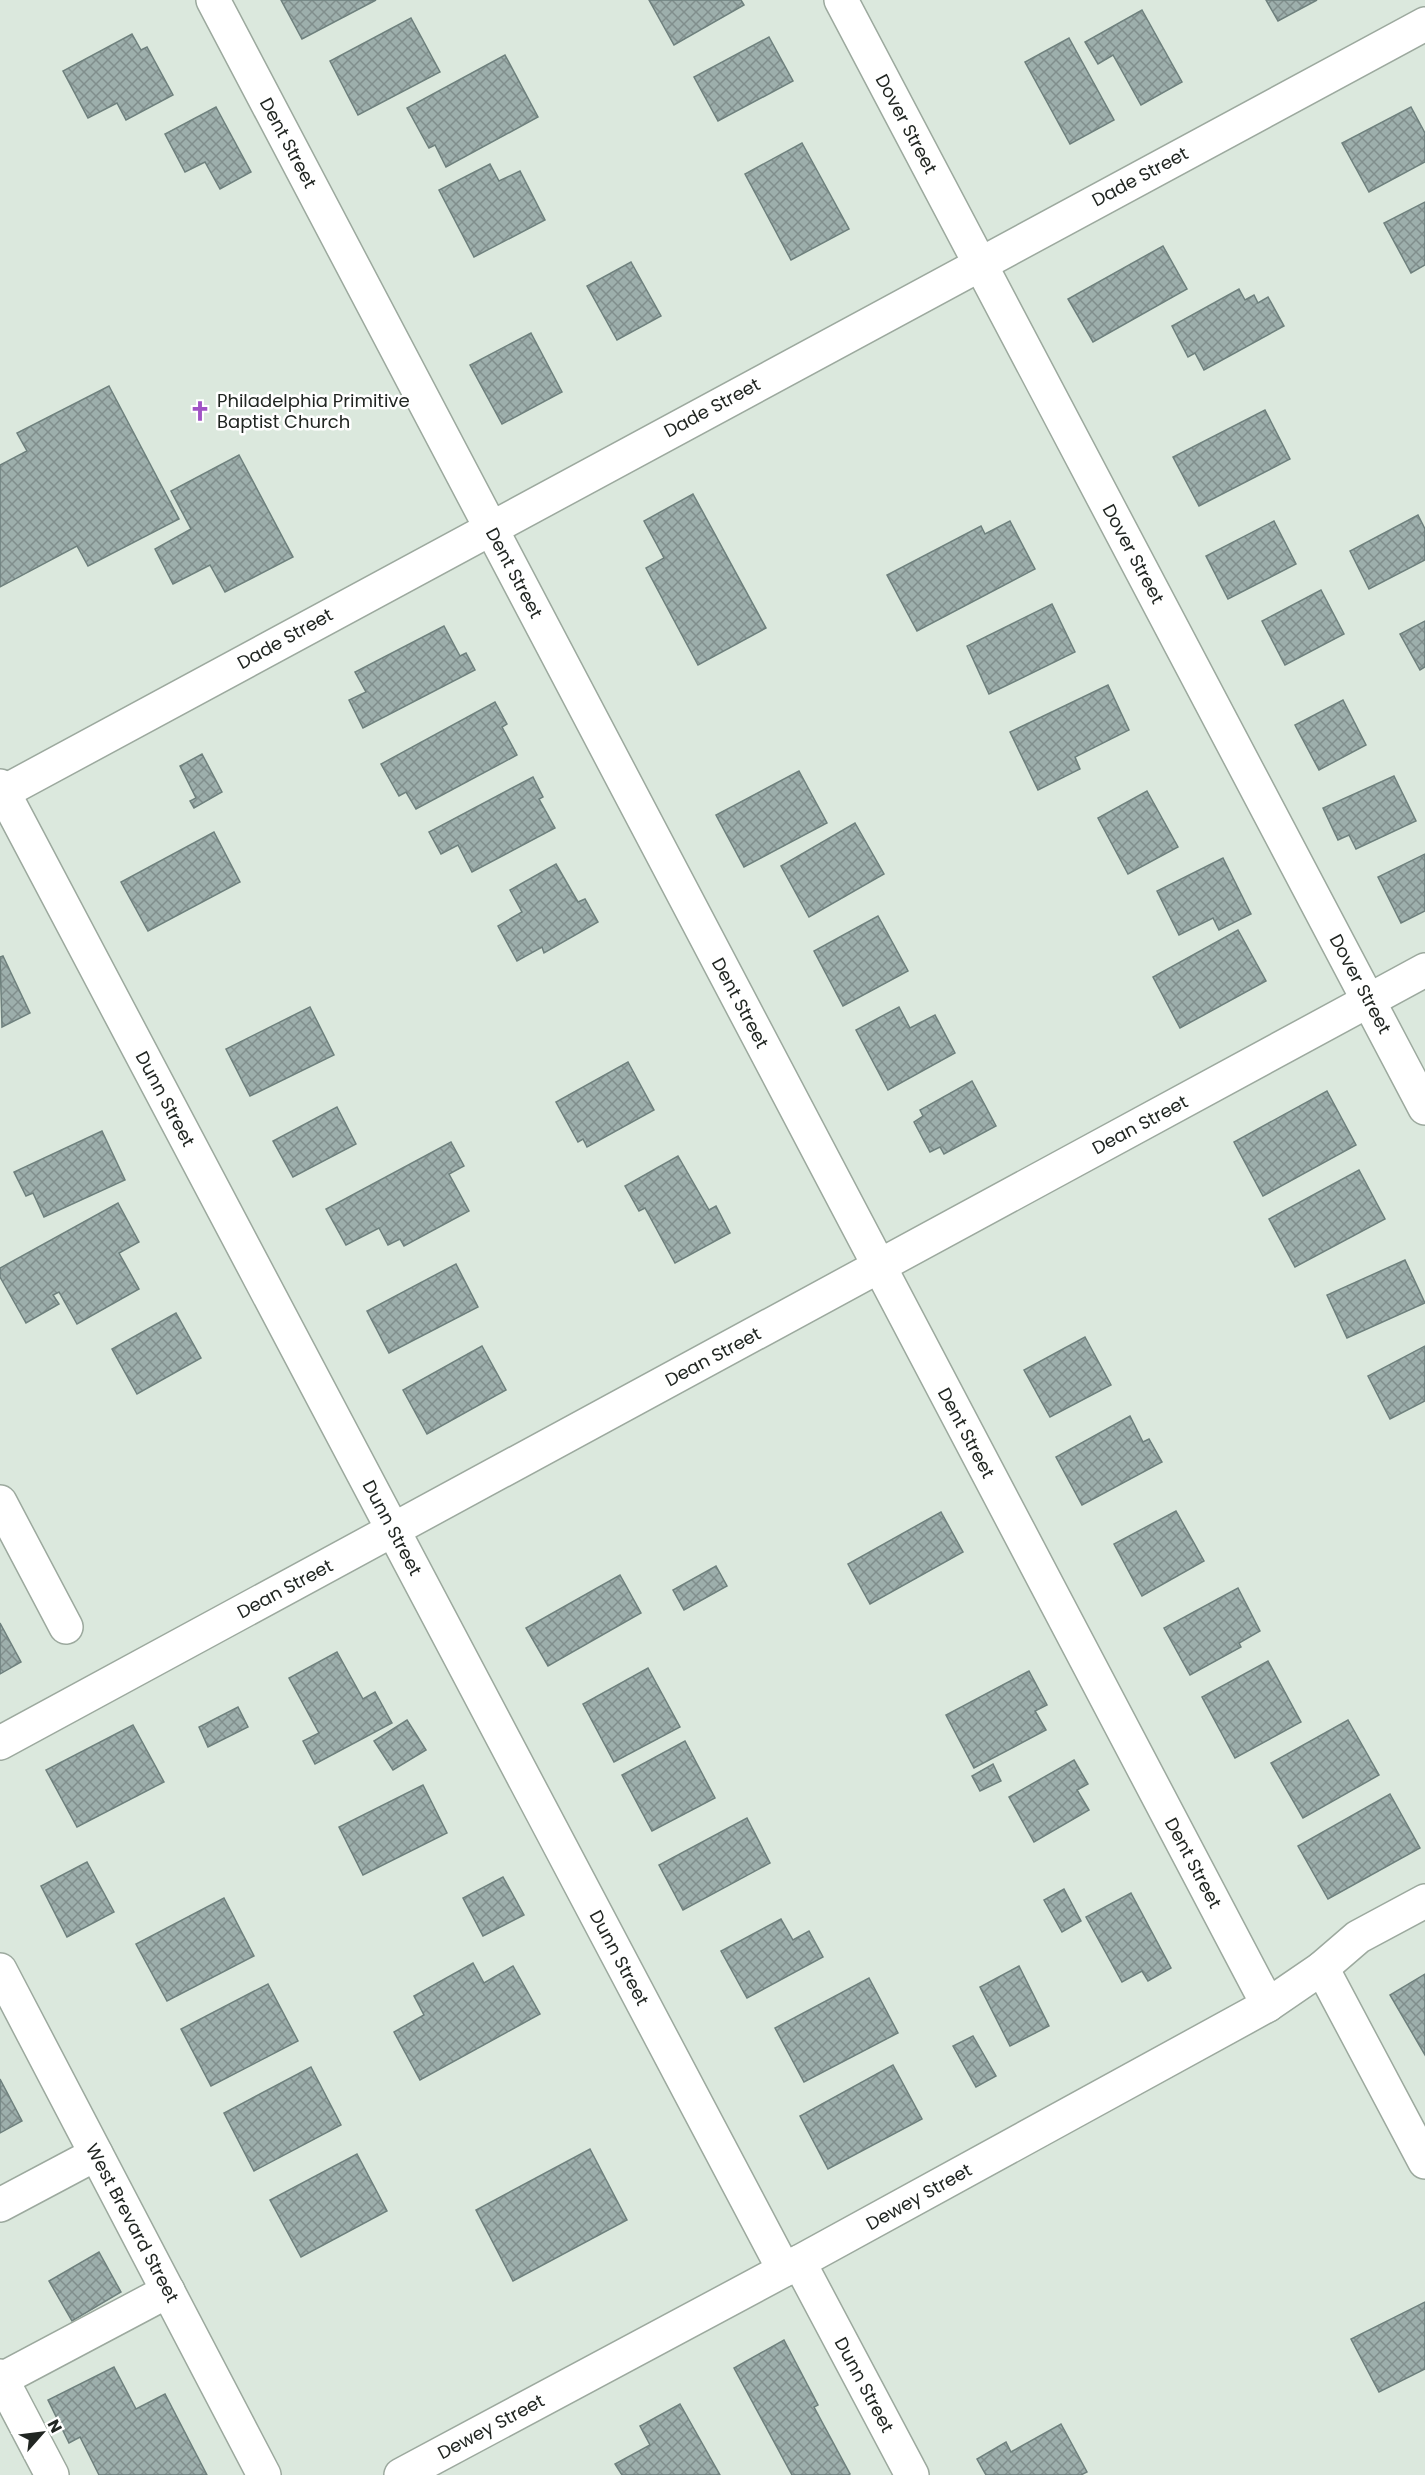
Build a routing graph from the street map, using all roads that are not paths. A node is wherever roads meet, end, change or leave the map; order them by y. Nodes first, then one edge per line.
1 (213, 0) edge
2 (841, 0) edge
3 (1425, 24) edge
4 (980, 263) junction
5 (490, 528) junction
6 (1, 790) edge
7 (1425, 970) edge
8 (1369, 1001) junction
9 (1425, 1108) edge
10 (878, 1267) junction
11 (0, 1502) edge
12 (393, 1530) junction
13 (66, 1627) dead end
14 (0, 1743) edge
15 (1425, 1901) edge
16 (1322, 1968) junction
17 (0, 1970) edge
18 (1269, 2005) junction
19 (96, 2154) junction
20 (1425, 2162) edge
21 (0, 2205) edge
22 (792, 2266) junction
23 (168, 2291) junction
24 (1, 2378) edge
25 (52, 2475) edge
26 (264, 2475) edge
27 (401, 2475) edge
28 (912, 2475) edge

1 - 5 street, Dent Street
2 - 4 street, Dover Street
3 - 4 street, Dade Street
4 - 5 street, Dade Street
4 - 8 street, Dover Street
5 - 6 street, Dade Street
5 - 10 street, Dent Street
6 - 12 street, Dunn Street
7 - 8 street, Dean Street
8 - 9 street, Dover Street
8 - 10 street, Dean Street
10 - 12 street, Dean Street
10 - 18 street, Dent Street
11 - 13 street
12 - 14 street, Dean Street
12 - 22 street, Dunn Street
15 - 16 street, Dewey Street
16 - 18 street, Dewey Street
16 - 20 street
17 - 19 street, West Brevard Street
18 - 22 street, Dewey Street
19 - 21 street
19 - 23 street, West Brevard Street
22 - 27 street, Dewey Street
22 - 28 street, Dunn Street
23 - 24 street
23 - 26 street, West Brevard Street
24 - 25 street

